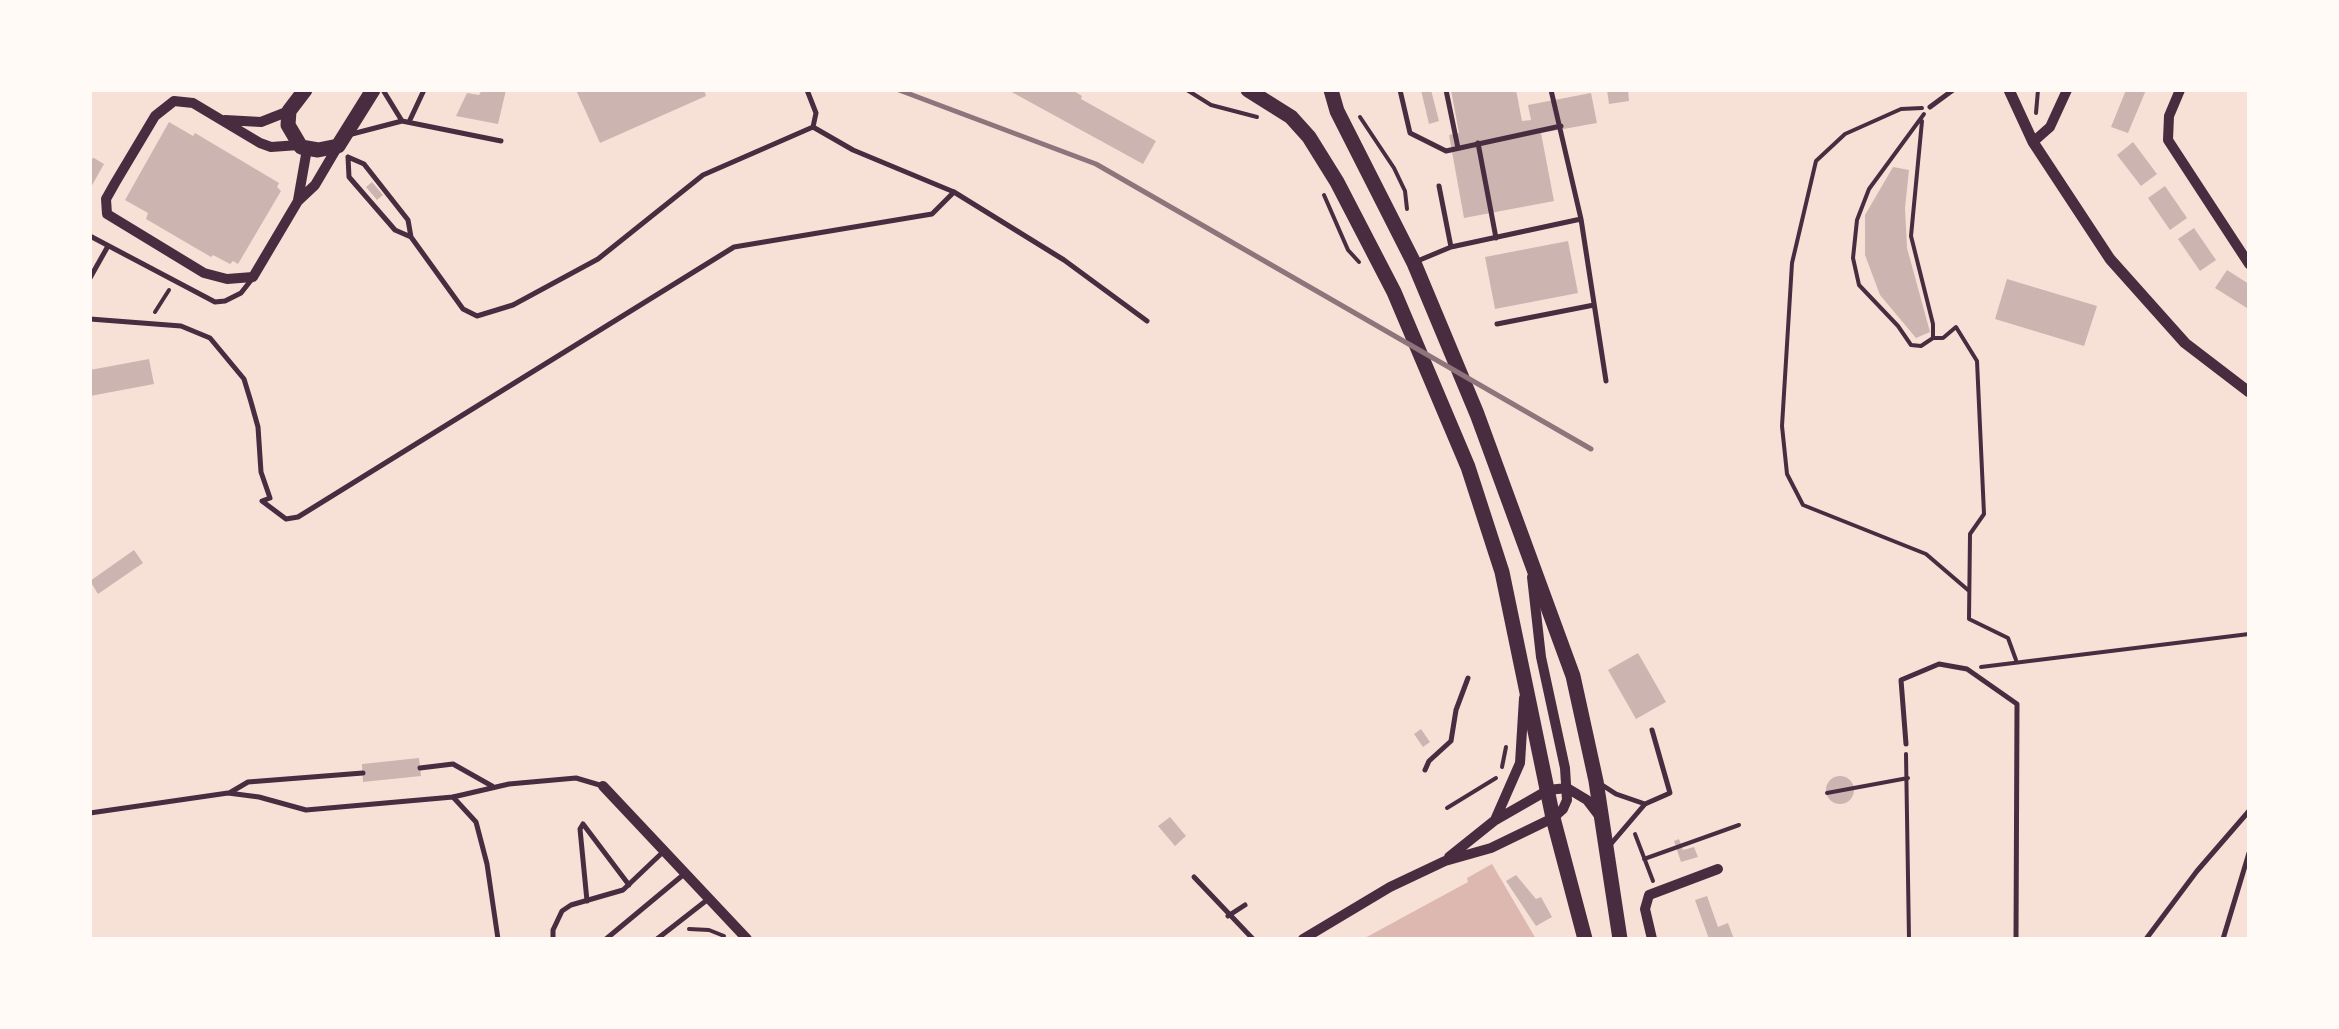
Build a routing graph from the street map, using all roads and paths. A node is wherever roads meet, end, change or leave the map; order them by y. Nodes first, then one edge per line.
1 (305, 90) edge
2 (373, 90) edge
3 (383, 90) edge
4 (424, 90) edge
5 (806, 90) edge
6 (1188, 90) edge
7 (1248, 90) edge
8 (1331, 90) edge
9 (1400, 90) edge
10 (1446, 90) edge
11 (1551, 90) edge
12 (1953, 90) edge
13 (2008, 90) edge
14 (2067, 90) edge
15 (2180, 90) edge
16 (172, 96) edge
17 (1930, 107) joint
18 (1356, 110) dead end
19 (289, 111) junction
20 (224, 120) junction
21 (1269, 120) dead end
22 (406, 121) junction
23 (1561, 126) junction
24 (813, 127) junction
25 (501, 141) dead end
26 (2033, 142) junction
27 (1478, 143) junction
28 (344, 146) junction
29 (303, 147) junction
30 (1458, 148) junction
31 (1320, 184) dead end
32 (1438, 186) dead end
33 (954, 192) junction
34 (298, 201) junction
35 (1407, 212) dead end
36 (1581, 220) junction
37 (90, 236) edge
38 (410, 236) junction
39 (1496, 238) junction
40 (108, 246) junction
41 (1451, 247) junction
42 (1414, 263) junction
43 (2249, 264) edge
44 (1366, 270) dead end
45 (252, 277) junction
46 (90, 278) edge
47 (174, 282) junction
48 (1594, 305) junction
49 (143, 312) dead end
50 (90, 319) edge
51 (1147, 321) dead end
52 (1496, 324) dead end
53 (1934, 338) junction
54 (1606, 382) dead end
55 (2249, 392) edge
56 (1529, 554) junction
57 (1968, 590) junction
58 (2249, 634) edge
59 (2016, 660) junction
60 (1967, 669) junction
61 (1468, 678) dead end
62 (1526, 682) junction
63 (1652, 730) dead end
64 (1906, 744) joint
65 (420, 768) dead end
66 (1426, 770) dead end
67 (362, 772) dead end
68 (1500, 776) dead end
69 (1908, 778) junction
70 (1596, 780) junction
71 (603, 786) joint
72 (494, 787) junction
73 (1567, 788) junction
74 (1548, 790) junction
75 (228, 794) junction
76 (1827, 794) dead end
77 (452, 798) junction
78 (1644, 804) junction
79 (1448, 808) dead end
80 (2249, 811) edge
81 (90, 813) edge
82 (1633, 817) junction
83 (1553, 818) junction
84 (1601, 819) junction
85 (1494, 821) junction
86 (1739, 826) dead end
87 (664, 851) junction
88 (1605, 851) junction
89 (2249, 854) edge
90 (1644, 859) junction
91 (1445, 861) junction
92 (1718, 869) dead end
93 (685, 873) junction
94 (1194, 877) dead end
95 (629, 885) junction
96 (1656, 890) junction
97 (709, 898) junction
98 (587, 901) junction
99 (1245, 905) dead end
100 (1228, 916) junction
101 (679, 932) dead end
102 (498, 939) edge
103 (553, 939) edge
104 (606, 939) edge
105 (657, 939) edge
106 (728, 939) edge
107 (747, 939) edge
108 (1252, 939) edge
109 (1303, 939) edge
110 (1585, 939) edge
111 (1620, 939) edge
112 (1652, 939) edge
113 (1909, 939) edge
114 (2016, 939) edge
115 (2146, 939) edge
116 (2223, 939) edge

1 - 19 highway
2 - 28 highway
3 - 22 lane
4 - 22 lane
5 - 24 lane
6 - 21 path
7 - 62 highway
8 - 42 highway
9 - 30 lane
10 - 30 lane
11 - 23 lane
12 - 17 lane
13 - 26 street
14 - 26 street
15 - 43 street
16 - 20 street
16 - 45 street
17 - 57 path
18 - 35 path
19 - 20 street
19 - 29 highway
20 - 29 street
22 - 25 lane
22 - 28 lane
23 - 27 lane
23 - 36 lane
24 - 33 lane
24 - 38 lane
26 - 55 street
27 - 30 lane
27 - 39 lane
28 - 29 highway
28 - 34 street
28 - 38 lane
28 - 38 lane
29 - 34 street
31 - 44 path
32 - 41 lane
33 - 50 lane
33 - 51 lane
34 - 45 street
36 - 39 lane
36 - 48 lane
37 - 40 lane
39 - 41 lane
40 - 46 lane
40 - 47 lane
41 - 42 lane
42 - 56 highway
45 - 47 lane
47 - 49 path
48 - 52 lane
48 - 54 lane
53 - 53 path
53 - 57 path
56 - 70 highway
56 - 73 street
57 - 59 path
58 - 59 path
59 - 60 path
60 - 64 lane
60 - 114 lane
61 - 66 lane
62 - 74 highway
62 - 85 street
63 - 78 lane
64 - 69 path
65 - 72 lane
67 - 75 lane
68 - 79 path
69 - 76 path
69 - 113 path
70 - 78 lane
70 - 84 highway
71 - 72 lane
71 - 87 street
72 - 77 lane
73 - 74 street
73 - 83 street
73 - 84 street
74 - 83 highway
74 - 85 street
75 - 77 lane
75 - 81 lane
77 - 102 lane
78 - 82 lane
80 - 115 lane
82 - 88 lane
82 - 90 path
83 - 91 street
83 - 110 highway
84 - 88 highway
85 - 91 street
86 - 90 path
87 - 93 street
87 - 95 lane
88 - 111 highway
89 - 116 lane
90 - 96 path
91 - 109 street
92 - 96 street
93 - 97 street
93 - 104 lane
94 - 100 lane
95 - 98 lane
95 - 98 lane
96 - 112 street
97 - 105 lane
97 - 107 street
98 - 103 lane
99 - 100 lane
100 - 108 lane
101 - 106 path

